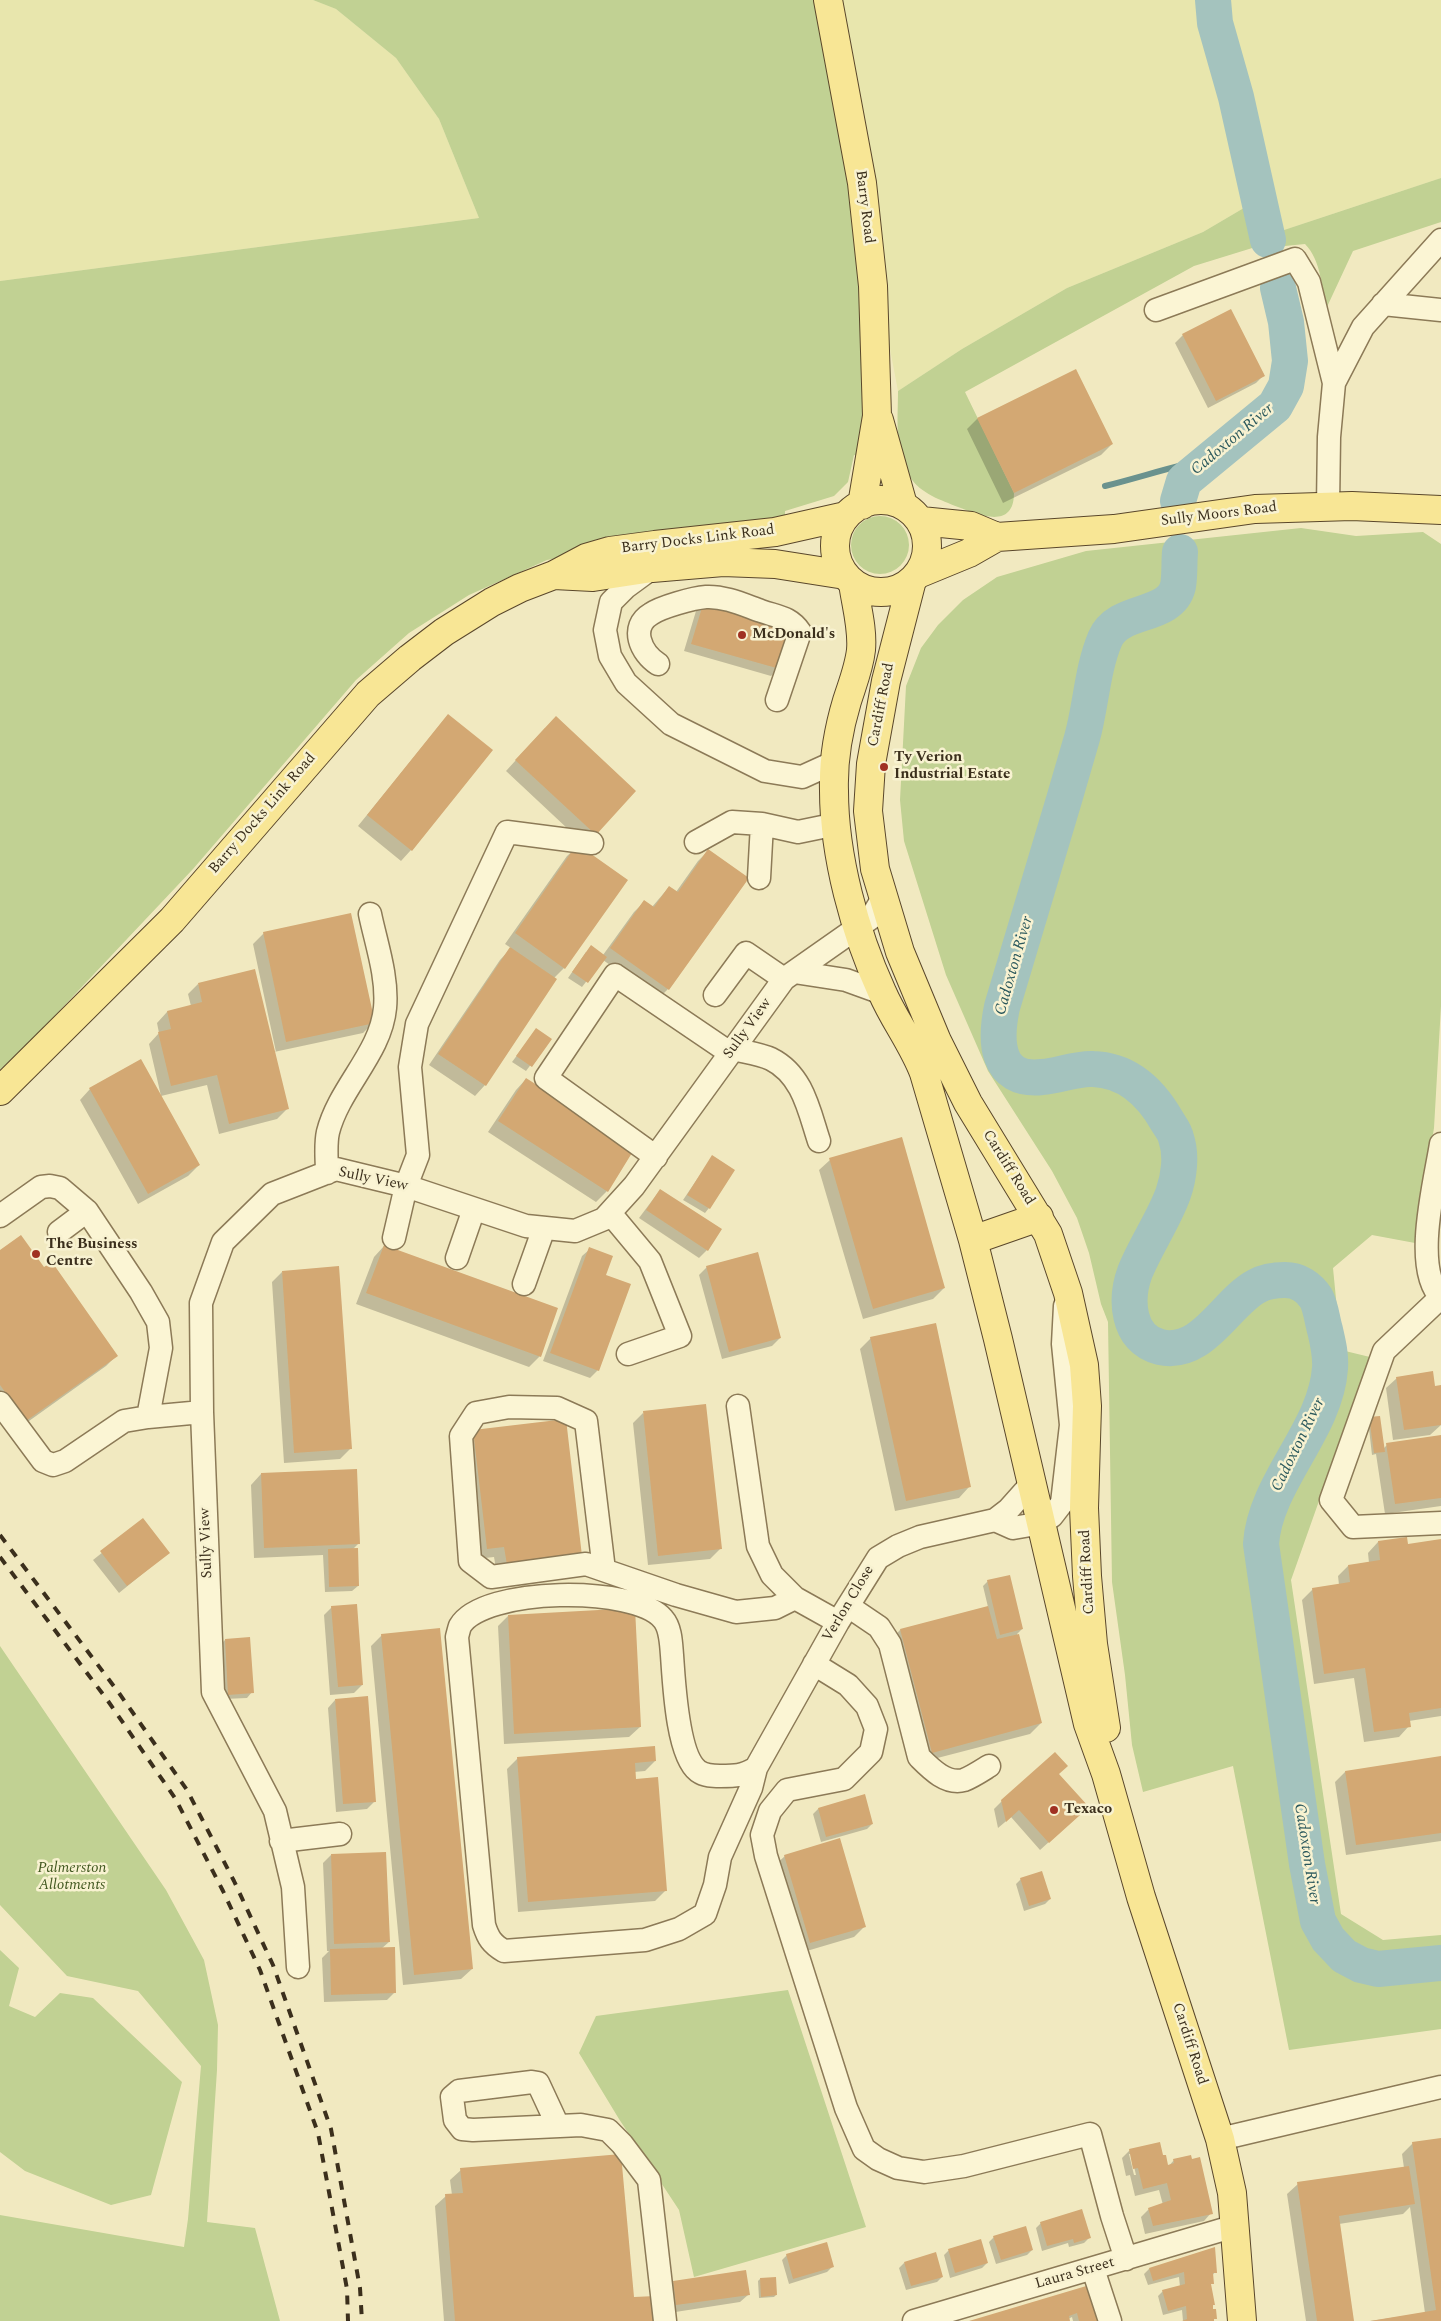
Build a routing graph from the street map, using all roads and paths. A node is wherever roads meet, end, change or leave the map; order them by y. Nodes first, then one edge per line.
1 (828, 0) edge
2 (1441, 240) edge
3 (1383, 304) junction
4 (1156, 310) dead end
5 (1441, 310) edge
6 (1334, 383) junction
7 (877, 416) junction
8 (1328, 506) junction
9 (854, 510) junction
10 (1441, 510) edge
11 (912, 513) junction
12 (997, 537) junction
13 (652, 568) junction
14 (554, 575) junction
15 (915, 577) junction
16 (849, 579) junction
17 (658, 664) dead end
18 (777, 700) dead end
19 (834, 762) junction
20 (762, 824) junction
21 (837, 824) junction
22 (696, 842) dead end
23 (592, 843) dead end
24 (759, 878) dead end
25 (883, 898) junction
26 (370, 914) dead end
27 (857, 928) junction
28 (789, 976) junction
29 (882, 993) junction
30 (715, 995) dead end
31 (732, 1051) junction
32 (0, 1092) edge
33 (819, 1141) dead end
34 (1441, 1144) edge
35 (656, 1156) junction
36 (327, 1173) junction
37 (406, 1186) junction
38 (474, 1209) junction
39 (87, 1211) junction
40 (610, 1213) junction
41 (0, 1216) edge
42 (1038, 1216) junction
43 (544, 1228) junction
44 (59, 1232) dead end
45 (394, 1238) dead end
46 (973, 1240) junction
47 (457, 1258) dead end
48 (524, 1284) dead end
49 (1067, 1289) junction
50 (1441, 1297) edge
51 (628, 1354) dead end
52 (0, 1403) edge
53 (738, 1406) dead end
54 (202, 1412) junction
55 (148, 1417) junction
56 (1033, 1482) junction
57 (995, 1520) junction
58 (1042, 1523) junction
59 (1441, 1523) edge
60 (604, 1570) junction
61 (795, 1598) junction
62 (843, 1614) junction
63 (814, 1664) junction
64 (759, 1764) junction
65 (989, 1766) dead end
66 (1106, 1774) junction
67 (340, 1834) dead end
68 (281, 1841) junction
69 (298, 1967) dead end
70 (1441, 2087) edge
71 (558, 2126) dead end
72 (1220, 2139) junction
73 (1235, 2226) junction
74 (1126, 2259) junction
75 (1093, 2269) junction
76 (665, 2321) edge
77 (914, 2321) edge
78 (1110, 2321) edge
79 (1242, 2321) edge

1 - 7 main road, Barry Road
2 - 3 street
3 - 5 street
3 - 6 street
4 - 6 street
6 - 8 street
7 - 9 main road, Barry Road
7 - 11 main road, Barry Road
8 - 10 main road, Sully Moors Road
8 - 12 main road, Sully Moors Road
9 - 11 main road
9 - 14 main road, Barry Docks Link Road
9 - 16 main road
11 - 12 main road, Sully Moors Road
11 - 15 main road
12 - 15 main road, Sully Moors Road
13 - 14 main road, Barry Docks Link Road
13 - 16 main road, Barry Docks Link Road
13 - 19 street
14 - 32 main road, Barry Docks Link Road
15 - 16 main road
15 - 25 main road, Cardiff Road
16 - 19 main road, Cardiff Road
17 - 18 street
19 - 21 main road, Cardiff Road
20 - 21 street
20 - 22 street
20 - 24 street
21 - 27 main road, Cardiff Road
23 - 37 street
25 - 27 street, Sully View
25 - 42 main road, Cardiff Road
26 - 36 street
27 - 28 street, Sully View
27 - 29 main road, Cardiff Road
28 - 29 street
28 - 30 street
28 - 31 street, Sully View
29 - 46 main road, Cardiff Road
31 - 33 street
31 - 35 street, Sully View
31 - 35 street
34 - 50 street
35 - 40 street, Sully View
36 - 37 street, Sully View
36 - 54 street, Sully View
37 - 38 street, Sully View
37 - 45 street
38 - 43 street, Sully View
38 - 47 street
39 - 41 street
39 - 44 street
39 - 55 street
40 - 43 street, Sully View
40 - 51 street
42 - 46 main road
42 - 49 main road, Cardiff Road
43 - 48 street
46 - 56 main road, Cardiff Road
49 - 58 street
49 - 66 main road, Cardiff Road
50 - 59 street
52 - 55 street
53 - 61 street
54 - 55 street
54 - 68 street, Sully View
56 - 57 street, Verlon Close
56 - 58 main road, Cardiff Road
57 - 58 street, Verlon Close
57 - 62 street, Verlon Close
58 - 66 main road, Cardiff Road
60 - 60 street
60 - 61 street
61 - 62 street
62 - 63 street, Verlon Close
62 - 65 street
63 - 64 street, Verlon Close
63 - 74 street
64 - 64 street, Verlon Close
66 - 72 main road, Cardiff Road
67 - 68 street
68 - 69 street, Sully View
70 - 72 street
71 - 76 street
72 - 73 main road, Cardiff Road
73 - 74 street, Laura Street
73 - 79 main road, Cardiff Road
74 - 75 street, Laura Street
75 - 77 street, Laura Street
75 - 78 street

